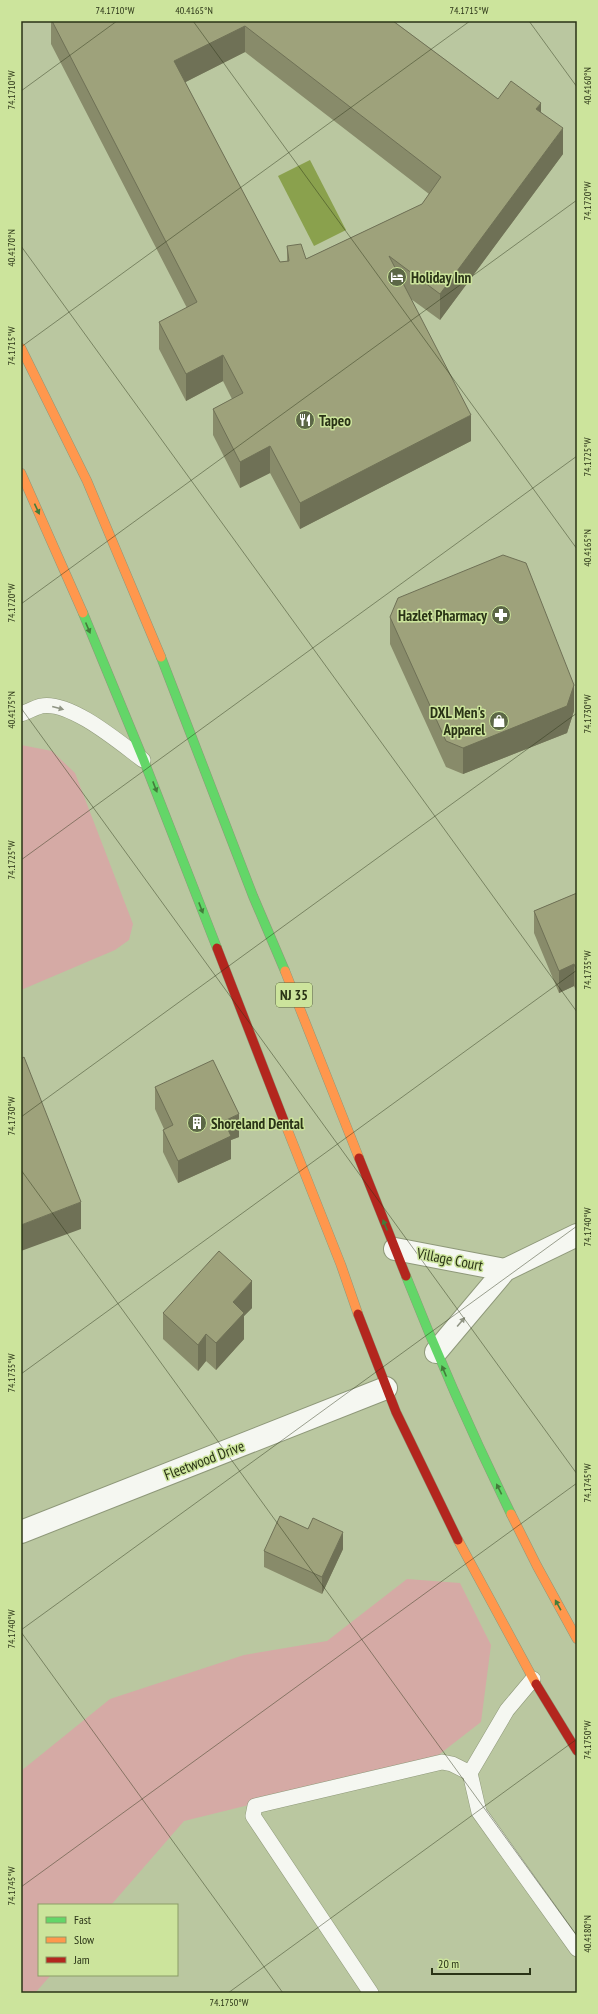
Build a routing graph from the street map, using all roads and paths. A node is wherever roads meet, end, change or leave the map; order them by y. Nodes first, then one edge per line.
1 (21, 348) edge
2 (21, 473) edge
3 (21, 714) edge
4 (144, 761) junction
5 (577, 1235) edge
6 (395, 1249) junction
7 (505, 1270) junction
8 (436, 1352) junction
9 (386, 1388) junction
10 (21, 1532) edge
11 (577, 1639) edge
12 (533, 1679) junction
13 (577, 1750) edge
14 (470, 1773) junction
15 (577, 1949) edge
16 (371, 1993) edge

6 -> 1 highway, NJ 35
2 -> 4 highway
3 -> 4 lane
4 -> 9 highway
5 - 7 street, Village Court
6 - 7 street, Village Court
6 - 8 highway, NJ 35
8 -> 7 street, Village Court
11 -> 8 highway, NJ 35
9 - 10 street, Fleetwood Drive
9 - 12 highway
12 - 13 highway
12 - 14 lane
14 - 15 lane
14 - 16 lane

